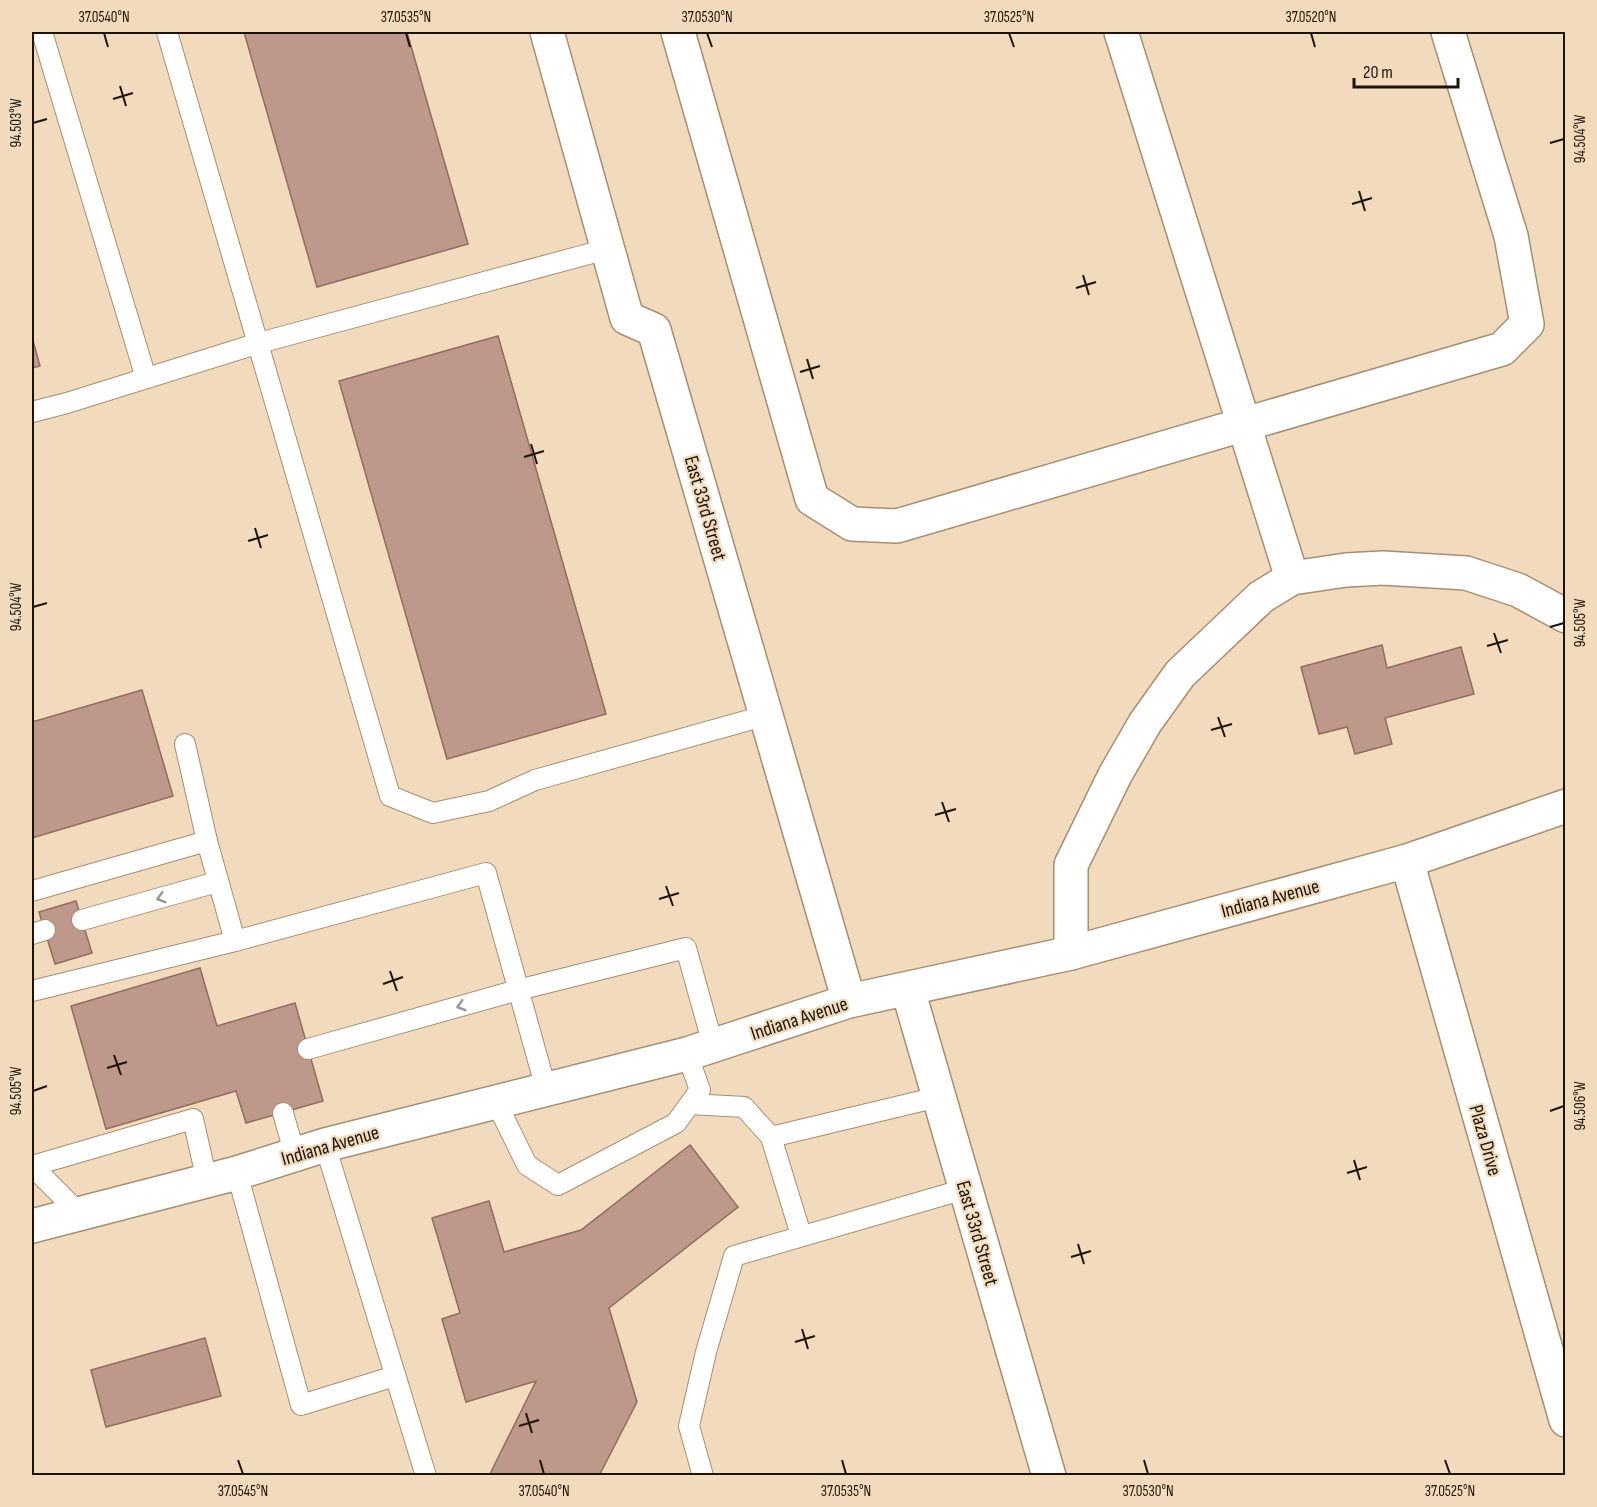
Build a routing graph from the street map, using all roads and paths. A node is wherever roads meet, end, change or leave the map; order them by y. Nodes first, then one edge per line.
1 (42, 32) edge
2 (167, 32) edge
3 (547, 32) edge
4 (678, 32) edge
5 (1121, 32) edge
6 (1448, 32) edge
7 (607, 249) junction
8 (259, 343) junction
9 (146, 378) junction
10 (32, 412) edge
11 (1243, 426) junction
12 (1292, 578) junction
13 (1566, 616) edge
14 (767, 715) junction
15 (185, 744) dead end
16 (1566, 806) edge
17 (207, 841) junction
18 (1407, 861) junction
19 (217, 882) junction
20 (32, 891) edge
21 (82, 920) dead end
22 (235, 941) junction
23 (1071, 953) junction
24 (518, 990) junction
25 (908, 990) junction
26 (32, 991) edge
27 (849, 1001) junction
28 (308, 1049) dead end
29 (700, 1050) junction
30 (546, 1089) junction
31 (938, 1096) junction
32 (496, 1102) junction
33 (690, 1104) junction
34 (283, 1113) dead end
35 (771, 1137) junction
36 (310, 1150) junction
37 (32, 1166) edge
38 (222, 1177) junction
39 (965, 1189) junction
40 (80, 1214) junction
41 (32, 1226) edge
42 (801, 1235) junction
43 (395, 1376) junction
44 (1566, 1420) edge
45 (426, 1476) edge
46 (703, 1476) edge
47 (1049, 1476) edge

1 - 9 lane
2 - 8 lane
3 - 7 street, East 33rd Street
4 - 11 street
5 - 11 street
6 - 11 street
7 - 8 lane
7 - 14 street, East 33rd Street
8 - 9 lane
8 - 14 lane
9 - 10 lane
11 - 12 street
12 - 13 street
12 - 23 street
14 - 27 street, East 33rd Street
15 - 17 lane
16 - 18 street, Indiana Avenue
17 - 19 lane
17 - 20 lane
18 - 23 street, Indiana Avenue
18 - 44 street, Plaza Drive
19 -> 21 lane
19 - 22 lane
22 - 24 lane
22 - 26 lane
23 - 25 street, Indiana Avenue
24 -> 28 lane
24 - 29 lane
24 - 30 lane
25 - 27 street, Indiana Avenue
25 - 31 street, East 33rd Street
27 - 29 street, Indiana Avenue
29 - 30 street, Indiana Avenue
29 - 33 lane
30 - 32 street, Indiana Avenue
31 - 35 lane
31 - 39 street, East 33rd Street
32 - 33 lane
32 - 36 street, Indiana Avenue
33 - 35 lane
34 - 36 lane
35 - 42 lane
36 - 38 street, Indiana Avenue
36 - 43 lane
37 - 38 lane
37 - 40 lane
38 - 40 street, Indiana Avenue
38 - 43 lane
39 - 42 lane
39 - 47 street, East 33rd Street
40 - 41 street, Indiana Avenue
42 - 46 lane
43 - 45 lane

